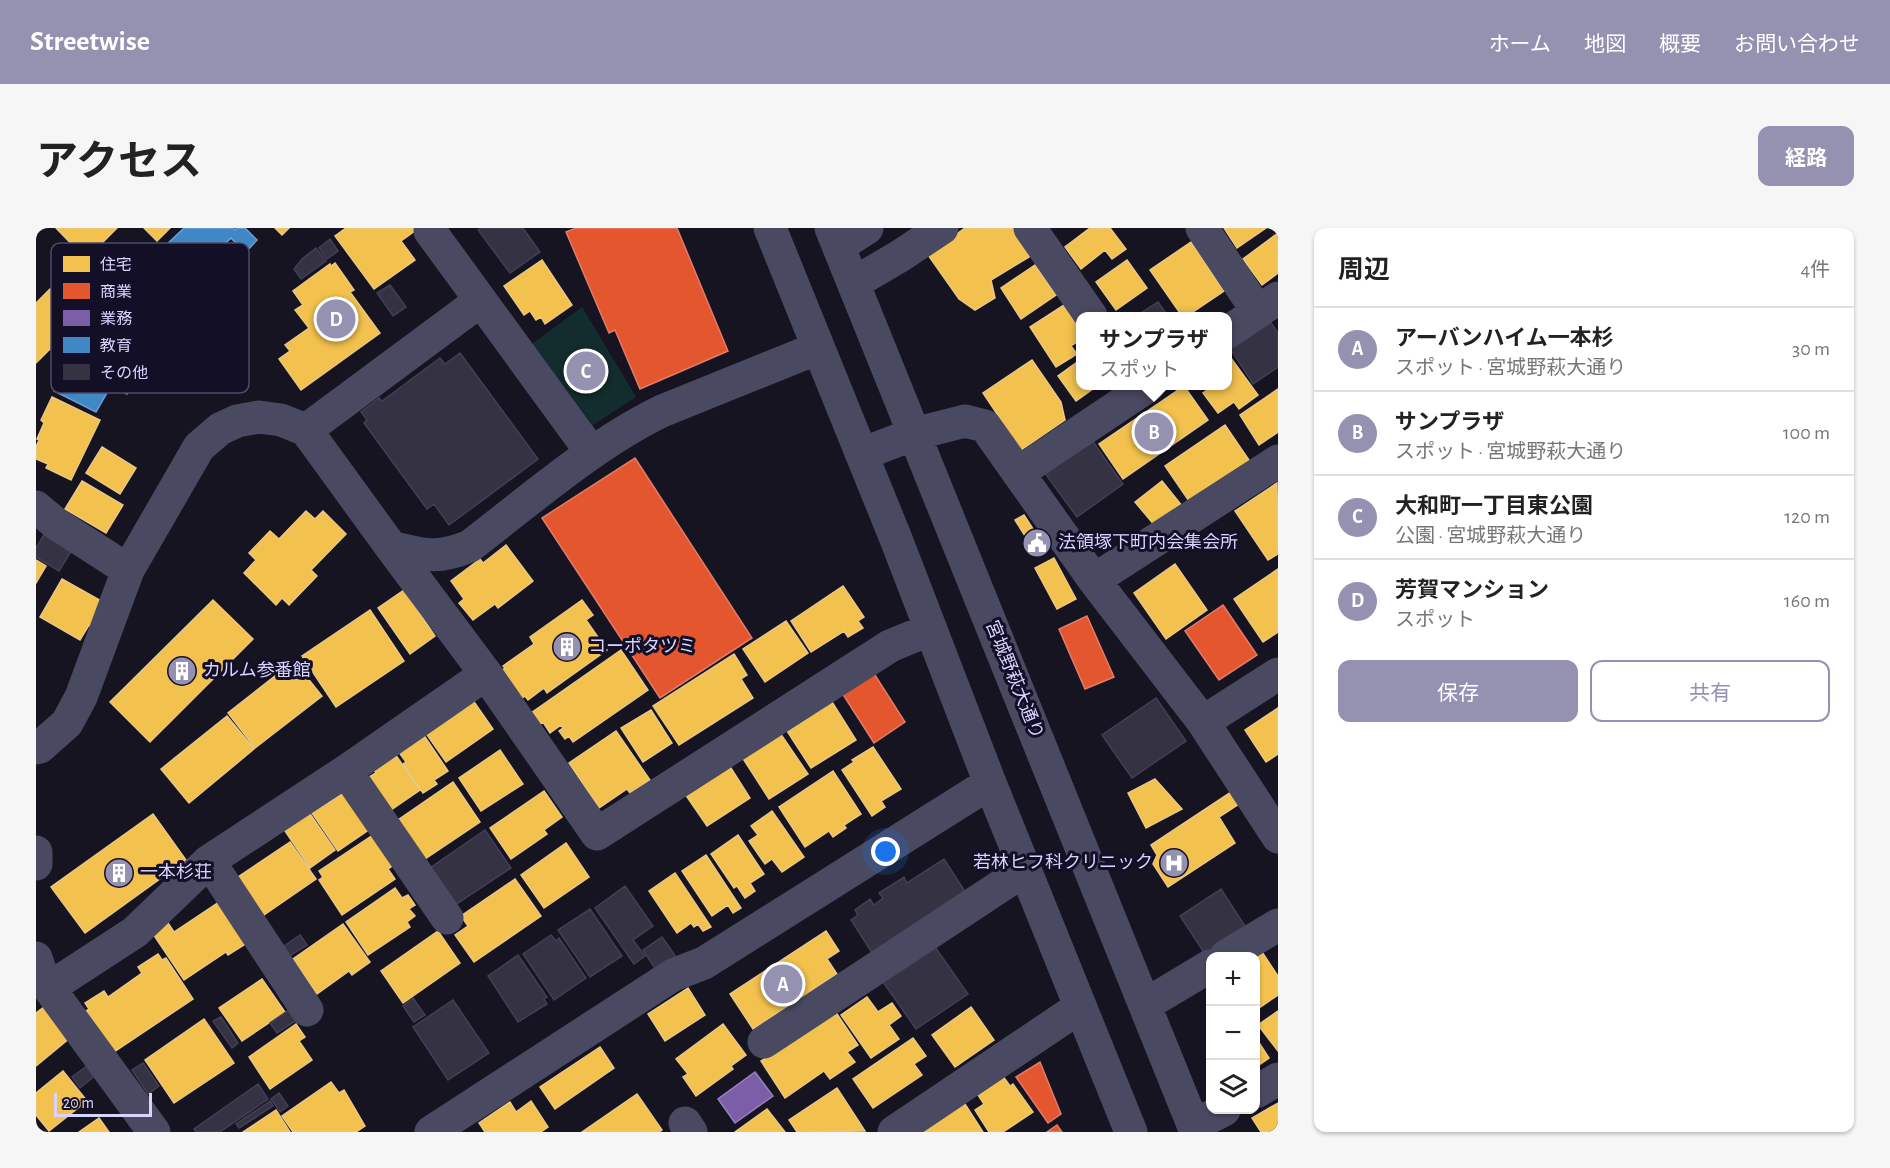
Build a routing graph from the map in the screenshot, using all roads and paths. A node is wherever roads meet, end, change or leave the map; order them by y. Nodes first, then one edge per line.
1 (770, 228) edge
2 (867, 228) edge
3 (942, 228) edge
4 (1030, 228) edge
5 (1202, 228) edge
6 (430, 231) dead end
7 (835, 237) edge
8 (854, 283) junction
9 (480, 301) junction
10 (1268, 305) edge
11 (1088, 312) edge
12 (1232, 329) edge
13 (818, 348) junction
14 (1139, 390) edge
15 (306, 430) junction
16 (914, 434) junction
17 (592, 453) junction
18 (862, 454) junction
19 (1278, 462) edge
20 (1018, 473) junction
21 (36, 507) edge
22 (391, 547) junction
23 (128, 570) junction
24 (1094, 580) junction
25 (931, 629) junction
26 (486, 674) junction
27 (1278, 674) edge
28 (1203, 722) junction
29 (36, 748) edge
30 (346, 771) junction
31 (990, 783) junction
32 (1278, 837) edge
33 (36, 852) edge
34 (209, 861) junction
35 (36, 864) edge
36 (1025, 870) junction
37 (447, 918) dead end
38 (1278, 925) edge
39 (1234, 952) edge
40 (36, 958) edge
41 (1206, 968) edge
42 (49, 988) junction
43 (1145, 1005) junction
44 (1080, 1007) junction
45 (307, 1010) dead end
46 (764, 1042) dead end
47 (1278, 1079) edge
48 (1260, 1090) edge
49 (1218, 1114) edge
50 (1195, 1129) edge
51 (154, 1132) edge
52 (431, 1132) edge
53 (894, 1132) edge
54 (1131, 1132) edge

1 - 13 street
2 - 7 street
3 - 8 street
4 - 11 street
5 - 10 street
6 - 9 street
7 - 8 street, 宮城野萩大通り
8 - 16 street, 宮城野萩大通り
9 - 15 street
9 - 17 street
10 - 12 street
13 - 17 street
13 - 18 street
14 - 20 street
15 - 22 street
15 - 23 street
16 - 18 street
16 - 20 street
16 - 43 street, 宮城野萩大通り
17 - 22 street
18 - 25 street
19 - 24 street
20 - 24 street
21 - 23 street
22 - 26 street
23 - 29 street
24 - 28 street
25 - 26 street
25 - 31 street
26 - 30 street
27 - 28 street
28 - 32 street
30 - 34 street
30 - 37 street
31 - 36 street
31 - 52 street
33 - 35 street
34 - 42 street
34 - 45 street
36 - 44 street
36 - 46 street
38 - 39 street
40 - 42 street
41 - 43 street
42 - 51 street
43 - 50 street, 宮城野萩大通り
44 - 53 street
44 - 54 street
47 - 48 street
49 - 50 street

